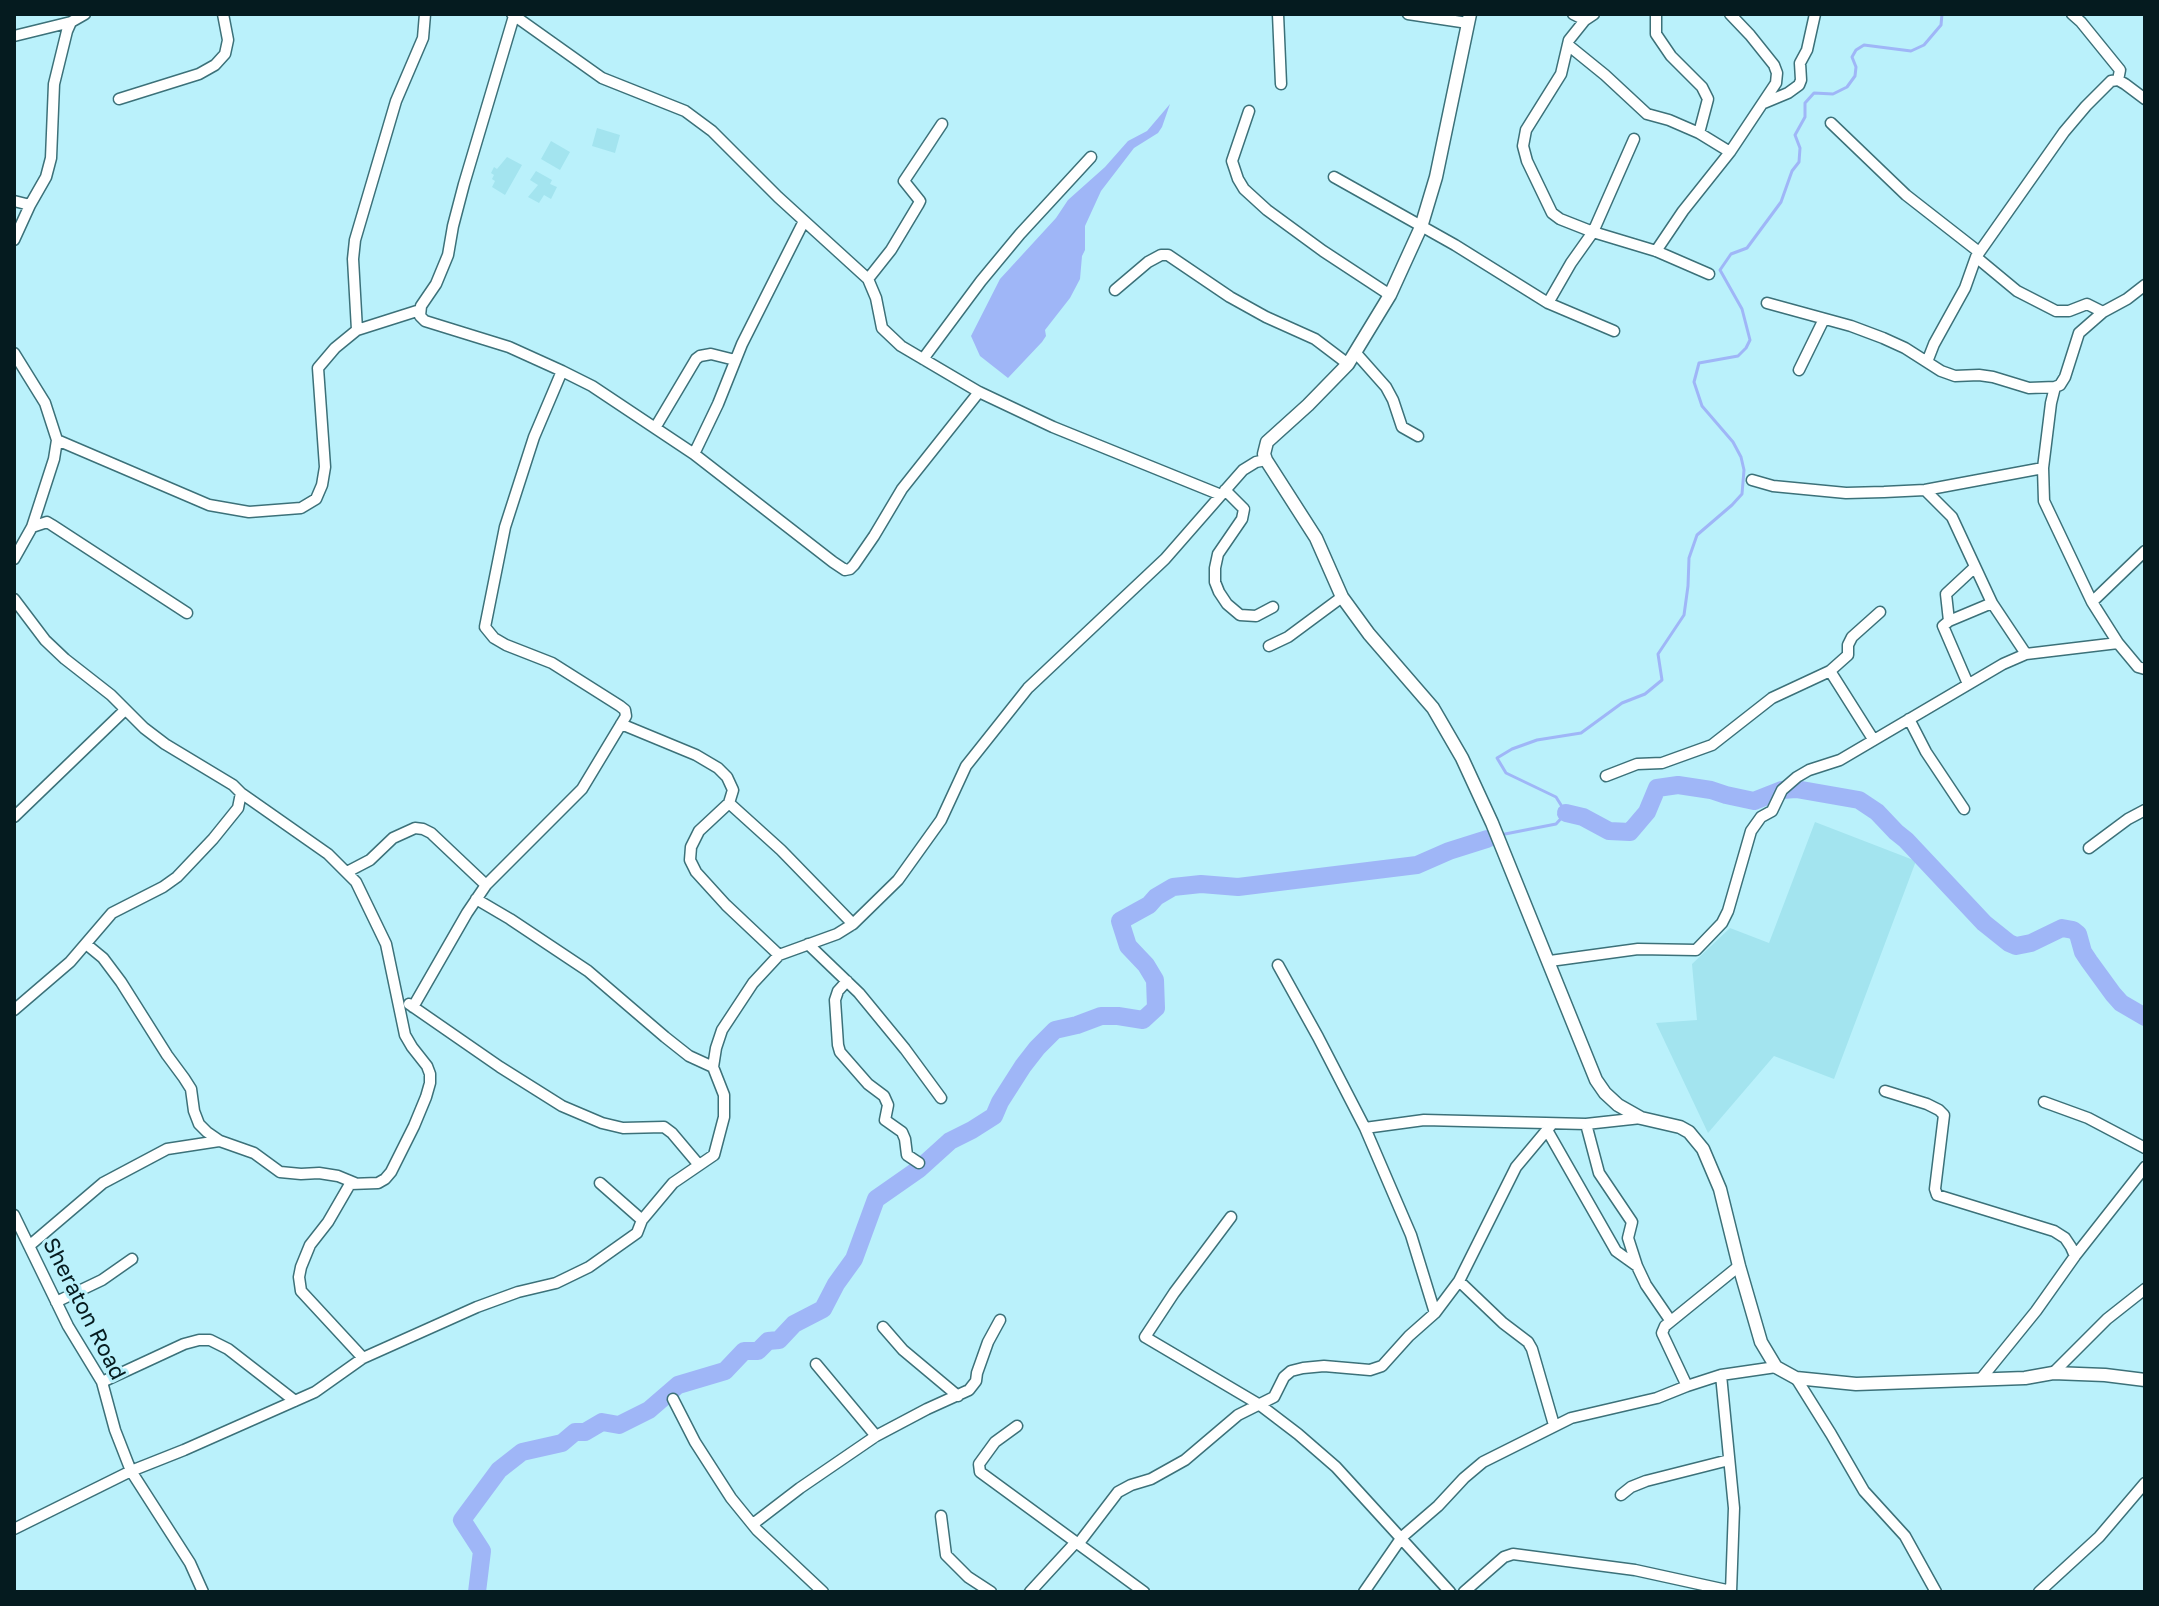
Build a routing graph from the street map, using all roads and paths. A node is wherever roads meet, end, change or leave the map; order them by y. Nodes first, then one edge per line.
1 (85, 14) edge
2 (223, 14) edge
3 (425, 14) edge
4 (1278, 14) edge
5 (1408, 14) edge
6 (1573, 14) edge
7 (1656, 14) edge
8 (1730, 14) edge
9 (1815, 14) edge
10 (2072, 14) edge
11 (513, 15) edge
12 (1589, 17) edge
13 (1469, 18) edge
14 (71, 22) junction
15 (14, 36) edge
16 (1568, 45) junction
17 (2118, 80) junction
18 (1281, 84) dead end
19 (119, 99) dead end
20 (2145, 99) edge
21 (1764, 103) junction
22 (1249, 111) dead end
23 (1831, 123) dead end
24 (942, 124) dead end
25 (1699, 133) junction
26 (1634, 139) dead end
27 (1730, 152) junction
28 (1091, 157) dead end
29 (1334, 177) dead end
30 (14, 201) edge
31 (30, 205) junction
32 (804, 221) junction
33 (1421, 227) junction
34 (1593, 232) junction
35 (14, 240) edge
36 (1656, 251) junction
37 (1977, 255) junction
38 (1709, 274) dead end
39 (868, 279) junction
40 (2145, 285) edge
41 (1115, 290) dead end
42 (1390, 295) junction
43 (1548, 303) junction
44 (1767, 303) dead end
45 (420, 310) junction
46 (2103, 312) junction
47 (1824, 319) junction
48 (357, 330) junction
49 (1614, 331) dead end
50 (14, 353) edge
51 (1352, 358) junction
52 (923, 359) junction
53 (735, 360) junction
54 (1927, 362) junction
55 (1799, 370) dead end
56 (562, 371) junction
57 (2055, 387) junction
58 (979, 392) junction
59 (655, 428) junction
60 (1418, 436) dead end
61 (57, 440) junction
62 (694, 454) junction
63 (1266, 460) junction
64 (2043, 468) junction
65 (1752, 480) dead end
66 (1925, 490) junction
67 (1223, 493) junction
68 (32, 527) junction
69 (2145, 551) edge
70 (14, 559) edge
71 (1975, 567) junction
72 (1342, 597) junction
73 (14, 599) edge
74 (2092, 602) junction
75 (1992, 603) junction
76 (1273, 607) dead end
77 (1880, 612) dead end
78 (187, 613) dead end
79 (1949, 621) junction
80 (2118, 643) junction
81 (1269, 646) dead end
82 (2026, 654) junction
83 (2145, 669) edge
84 (1830, 671) junction
85 (1968, 684) junction
86 (125, 710) junction
87 (1909, 719) junction
88 (621, 724) junction
89 (1873, 739) junction
90 (1606, 776) dead end
91 (241, 793) junction
92 (729, 803) junction
93 (1964, 809) dead end
94 (2145, 810) edge
95 (14, 817) edge
96 (2089, 848) dead end
97 (347, 872) junction
98 (486, 885) junction
99 (476, 899) junction
100 (853, 924) junction
101 (86, 944) junction
102 (808, 944) junction
103 (779, 955) junction
104 (1550, 961) junction
105 (1278, 965) dead end
106 (847, 981) junction
107 (399, 997) junction
108 (413, 1007) junction
109 (14, 1010) edge
110 (713, 1067) junction
111 (1885, 1091) dead end
112 (941, 1098) dead end
113 (2044, 1102) dead end
114 (1641, 1118) junction
115 (1586, 1124) junction
116 (1550, 1127) junction
117 (1365, 1128) junction
118 (220, 1141) junction
119 (2145, 1148) edge
120 (919, 1163) dead end
121 (699, 1165) junction
122 (2145, 1167) edge
123 (355, 1183) junction
124 (600, 1183) dead end
125 (14, 1215) edge
126 (1231, 1217) dead end
127 (642, 1220) junction
128 (29, 1246) junction
129 (2075, 1256) junction
130 (132, 1259) dead end
131 (1637, 1266) junction
132 (1739, 1266) junction
133 (1459, 1281) junction
134 (2145, 1289) edge
135 (56, 1302) junction
136 (1435, 1313) junction
137 (1000, 1320) dead end
138 (1670, 1320) junction
139 (883, 1327) dead end
140 (363, 1358) junction
141 (816, 1364) dead end
142 (1776, 1367) junction
143 (2053, 1373) junction
144 (1721, 1375) junction
145 (1796, 1378) junction
146 (1980, 1380) junction
147 (2145, 1380) edge
148 (102, 1382) junction
149 (1687, 1386) junction
150 (958, 1396) junction
151 (673, 1399) dead end
152 (295, 1401) junction
153 (1260, 1405) junction
154 (1554, 1425) junction
155 (1017, 1426) dead end
156 (876, 1436) junction
157 (1729, 1460) junction
158 (131, 1471) junction
159 (2145, 1483) edge
160 (1621, 1495) dead end
161 (941, 1516) dead end
162 (753, 1524) junction
163 (14, 1529) edge
164 (1402, 1537) junction
165 (1077, 1542) junction
166 (1731, 1591) edge
167 (203, 1592) edge
168 (823, 1592) edge
169 (991, 1592) edge
170 (1030, 1592) edge
171 (1144, 1592) edge
172 (1364, 1592) edge
173 (1450, 1592) edge
174 (1464, 1592) edge
175 (1936, 1592) edge
176 (2039, 1592) edge

1 - 14 street
2 - 19 street
3 - 48 street
4 - 18 street
5 - 13 street
6 - 12 street
7 - 25 street
8 - 21 street
9 - 21 street
10 - 17 street
11 - 32 street
11 - 45 street
12 - 16 street
13 - 33 street
14 - 15 street
14 - 31 street
16 - 25 street
16 - 34 street
17 - 20 street
17 - 37 street
21 - 27 street
22 - 42 street
23 - 37 street
24 - 39 street
25 - 27 street
26 - 34 street
27 - 36 street
28 - 52 street
29 - 33 street
30 - 31 street
31 - 35 street
32 - 39 street
32 - 53 street
33 - 42 street
33 - 43 street
34 - 36 street
34 - 43 street
36 - 38 street
37 - 46 street
37 - 54 street
39 - 52 street
40 - 46 street
41 - 51 street
42 - 51 street
43 - 49 street
44 - 47 street
45 - 48 street
45 - 56 street
46 - 57 street
47 - 54 street
47 - 55 street
48 - 61 street
50 - 61 street
51 - 60 street
51 - 63 street
52 - 58 street
53 - 59 street
53 - 62 street
54 - 57 street
56 - 59 street
56 - 88 street
57 - 64 street
58 - 62 street
58 - 67 street
59 - 62 street
61 - 68 street
63 - 67 street
63 - 72 street
64 - 66 street
64 - 74 street
65 - 66 street
66 - 71 street
67 - 76 street
67 - 100 street
68 - 70 street
68 - 78 street
69 - 74 street
71 - 75 street
71 - 79 street
72 - 81 street
72 - 104 street
73 - 86 street
74 - 80 street
75 - 79 street
75 - 82 street
77 - 84 street
79 - 85 street
80 - 82 street
80 - 83 street
82 - 85 street
84 - 89 street
84 - 90 street
85 - 87 street
86 - 91 street
86 - 95 street
87 - 89 street
87 - 93 street
88 - 92 street
88 - 98 street
89 - 104 street
91 - 97 street
91 - 101 street
92 - 100 street
92 - 103 street
94 - 96 street
97 - 98 street
97 - 107 street
98 - 99 street
99 - 108 street
99 - 110 street
100 - 102 street
101 - 109 street
101 - 118 street
102 - 103 street
102 - 106 street
103 - 110 street
104 - 114 street
105 - 117 street
106 - 112 street
106 - 120 street
107 - 108 street
107 - 123 street
108 - 121 street
110 - 121 street
111 - 129 street
113 - 119 street
114 - 115 street
114 - 132 street
115 - 116 street
115 - 131 street
116 - 117 street
116 - 131 street
116 - 133 street
117 - 136 street
118 - 123 street
118 - 128 street
121 - 127 street
122 - 129 street
123 - 140 street
124 - 127 street
125 - 128 street, Sheraton Road
126 - 153 street
127 - 140 street
128 - 135 street, Sheraton Road
129 - 146 street
130 - 135 street
131 - 138 street
132 - 138 street
132 - 142 street
133 - 136 street
133 - 154 street
134 - 143 street
135 - 148 street, Sheraton Road
136 - 153 street
137 - 150 street
138 - 149 street
139 - 150 street
140 - 152 street
141 - 156 street
142 - 144 street
142 - 145 street
143 - 146 street
143 - 147 street
144 - 149 street
144 - 157 street
145 - 146 street
145 - 175 street
148 - 152 street
148 - 158 street, Sheraton Road
149 - 154 street
150 - 156 street
151 - 162 street
152 - 158 street
153 - 164 street
153 - 165 street
154 - 164 street
155 - 165 street
156 - 162 street
157 - 160 street
157 - 166 street
158 - 163 street
158 - 167 street, Sheraton Road
159 - 176 street
161 - 169 street
162 - 168 street
164 - 172 street
164 - 173 street
165 - 170 street
165 - 171 street
166 - 174 street

